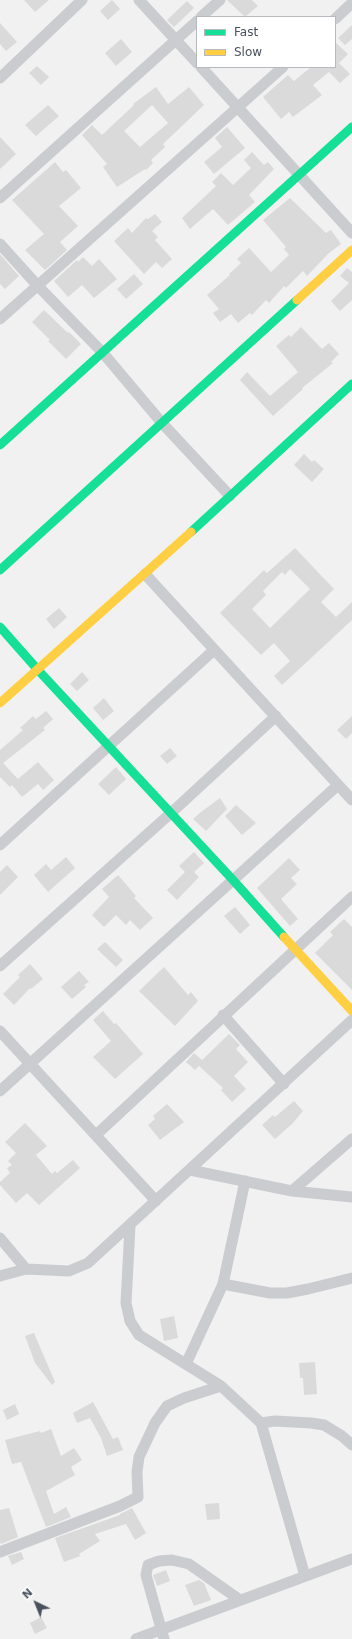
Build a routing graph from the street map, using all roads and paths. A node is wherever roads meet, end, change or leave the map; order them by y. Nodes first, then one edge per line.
1 (82, 0) edge
2 (139, 0) edge
3 (220, 0) edge
4 (352, 3) edge
5 (202, 16) edge
6 (336, 18) edge
7 (196, 22) edge
8 (176, 40) junction
9 (196, 62) edge
10 (202, 68) edge
11 (282, 68) edge
12 (0, 78) edge
13 (238, 108) junction
14 (352, 127) edge
15 (300, 174) junction
16 (0, 198) edge
17 (352, 233) edge
18 (0, 244) edge
19 (352, 250) edge
20 (37, 285) junction
21 (0, 319) edge
22 (103, 353) junction
23 (352, 384) edge
24 (162, 422) junction
25 (0, 445) edge
26 (230, 496) junction
27 (0, 570) edge
28 (145, 574) junction
29 (0, 627) edge
30 (214, 650) junction
31 (38, 670) junction
32 (0, 703) edge
33 (276, 716) junction
34 (108, 747) junction
35 (338, 785) junction
36 (352, 800) edge
37 (171, 813) junction
38 (0, 845) edge
39 (233, 880) junction
40 (352, 897) edge
41 (294, 949) junction
42 (0, 966) edge
43 (352, 1011) edge
44 (223, 1015) junction
45 (352, 1020) edge
46 (0, 1031) edge
47 (29, 1064) junction
48 (284, 1084) junction
49 (0, 1091) edge
50 (96, 1135) junction
51 (352, 1139) edge
52 (190, 1170) junction
53 (245, 1181) junction
54 (292, 1191) junction
55 (352, 1197) edge
56 (156, 1201) junction
57 (130, 1226) junction
58 (0, 1238) edge
59 (26, 1269) junction
60 (0, 1276) edge
61 (352, 1278) edge
62 (223, 1284) junction
63 (186, 1364) junction
64 (221, 1386) junction
65 (261, 1423) junction
66 (352, 1445) edge
67 (0, 1552) edge
68 (352, 1559) edge
69 (305, 1576) junction
70 (240, 1600) junction
71 (163, 1634) edge
72 (136, 1639) edge

1 - 12 street
2 - 8 street
3 - 5 street
4 - 6 street
7 - 8 street
8 - 9 street
8 - 16 street
10 - 13 street
11 - 13 street
13 - 15 street
13 - 20 street
14 - 15 street
15 - 17 street
15 - 22 street
18 - 20 street
19 - 24 street
20 - 21 street
20 - 22 street
22 - 24 street
22 - 25 street
23 - 26 street
24 - 26 street
24 - 27 street
26 - 28 street
28 - 30 street
28 - 31 street
29 - 31 street
30 - 33 street
30 - 34 street
31 - 32 street
31 - 34 street
33 - 35 street
33 - 37 street
34 - 37 street
34 - 38 street
35 - 36 street
35 - 39 street
37 - 39 street
37 - 42 street
39 - 41 street
39 - 47 street
40 - 41 street
41 - 43 street
41 - 44 street
44 - 48 street
44 - 50 street
45 - 48 street
46 - 47 street
47 - 49 street
47 - 50 street
48 - 52 street
50 - 56 street
51 - 54 street
52 - 53 street
52 - 56 street
53 - 54 street
53 - 62 street
54 - 55 street
56 - 57 street
57 - 59 street
57 - 63 street
58 - 59 street
59 - 60 street
61 - 62 street
62 - 63 street
63 - 64 street
64 - 65 street
64 - 67 street
65 - 66 street
65 - 69 street
68 - 69 street
69 - 70 street
70 - 71 street
70 - 71 street
71 - 72 street

